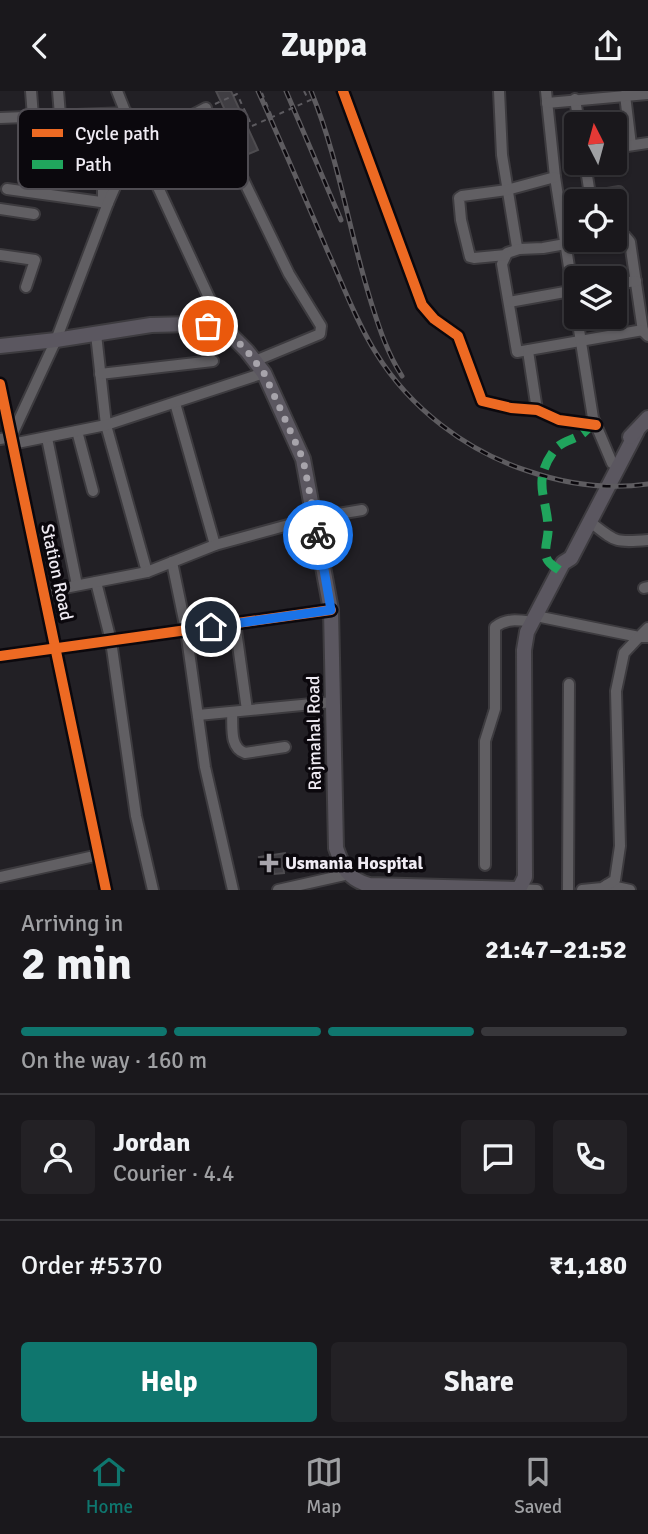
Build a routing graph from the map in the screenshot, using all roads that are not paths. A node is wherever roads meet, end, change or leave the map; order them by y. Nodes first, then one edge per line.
1 (31, 91) edge
2 (58, 91) edge
3 (117, 91) edge
4 (343, 91) edge
5 (499, 91) edge
6 (648, 94) edge
7 (625, 95) junction
8 (546, 97) edge
9 (575, 99) junction
10 (32, 109) edge
11 (60, 109) edge
12 (125, 109) edge
13 (577, 112) edge
14 (18, 117) edge
15 (0, 118) edge
16 (648, 143) edge
17 (631, 145) junction
18 (627, 146) edge
19 (555, 177) junction
20 (7, 189) dead end
21 (105, 189) edge
22 (113, 189) edge
23 (159, 189) edge
24 (248, 189) edge
25 (507, 190) junction
26 (106, 203) junction
27 (0, 209) edge
28 (34, 214) dead end
29 (564, 232) edge
30 (627, 238) edge
31 (564, 244) edge
32 (519, 249) junction
33 (0, 255) edge
34 (506, 255) junction
35 (636, 281) junction
36 (627, 282) edge
37 (26, 287) dead end
38 (564, 292) edge
39 (509, 302) junction
40 (578, 329) edge
41 (224, 331) junction
42 (645, 333) edge
43 (96, 334) junction
44 (55, 340) junction
45 (580, 341) junction
46 (0, 346) edge
47 (528, 351) junction
48 (213, 361) dead end
49 (260, 367) junction
50 (100, 374) junction
51 (0, 384) edge
52 (176, 403) junction
53 (537, 410) junction
54 (648, 418) edge
55 (106, 425) junction
56 (596, 425) junction
57 (76, 431) junction
58 (637, 431) junction
59 (47, 438) junction
60 (8, 440) edge
61 (612, 463) junction
62 (93, 491) dead end
63 (362, 510) dead end
64 (314, 518) junction
65 (589, 521) junction
66 (648, 540) edge
67 (215, 545) junction
68 (172, 562) junction
69 (563, 563) junction
70 (147, 572) junction
71 (96, 582) junction
72 (77, 585) junction
73 (44, 593) junction
74 (331, 610) junction
75 (534, 619) junction
76 (235, 623) junction
77 (648, 628) edge
78 (186, 630) junction
79 (643, 637) edge
80 (111, 641) junction
81 (55, 648) junction
82 (0, 656) edge
83 (569, 684) dead end
84 (333, 702) junction
85 (247, 710) junction
86 (232, 712) junction
87 (198, 715) junction
88 (285, 747) dead end
89 (99, 855) junction
90 (485, 865) dead end
91 (0, 877) edge
92 (354, 882) edge
93 (613, 887) edge
94 (519, 889) edge
95 (106, 890) edge
96 (153, 890) edge
97 (233, 890) edge
98 (278, 890) edge
99 (537, 890) edge
100 (568, 890) edge
101 (582, 890) edge
102 (630, 890) edge

1 - 10 street
2 - 11 street
3 - 12 street
4 - 53 street
5 - 25 street
6 - 7 street
7 - 9 street
7 - 17 street
8 - 9 street
8 - 19 street
9 - 13 street
14 - 15 street
16 - 17 street
17 - 18 street
19 - 25 street
19 - 29 street
20 - 26 street
21 - 26 street
22 - 26 street
23 - 41 street
24 - 49 street
25 - 32 street
25 - 34 street
26 - 44 street
27 - 28 street
30 - 35 street
31 - 32 street
32 - 34 street
33 - 37 street
34 - 39 street
35 - 36 street
35 - 42 street
38 - 39 street
39 - 47 street
40 - 45 street
41 - 43 main road
41 - 49 main road, Rajmahal Road
42 - 45 street
43 - 44 main road
43 - 50 street
44 - 46 main road
44 - 60 street
45 - 47 street
45 - 56 street
47 - 53 street
48 - 50 street
49 - 52 street
49 - 64 main road, Rajmahal Road
50 - 55 street
51 - 60 street, Station Road
52 - 55 street
52 - 67 street
53 - 56 street
54 - 58 main road
55 - 57 street
55 - 70 street
56 - 61 street
57 - 59 street
57 - 62 street
58 - 61 main road
58 - 65 main road
59 - 60 street
59 - 72 street
60 - 73 street, Station Road
61 - 69 main road
63 - 64 street
64 - 67 street
64 - 74 main road, Rajmahal Road
65 - 66 street
65 - 69 main road
67 - 68 street
68 - 70 street
68 - 78 street
69 - 75 main road
70 - 71 street
71 - 72 street
71 - 80 street
72 - 73 street
73 - 81 street, Station Road
74 - 76 street
74 - 84 main road, Rajmahal Road
75 - 79 street
75 - 90 street
75 - 94 main road
76 - 78 street
76 - 85 street
77 - 79 street
78 - 80 street
78 - 87 street
79 - 93 street
80 - 81 street
80 - 96 street
81 - 82 street
81 - 89 street, Station Road
83 - 100 street
84 - 85 street
84 - 92 main road, Rajmahal Road
85 - 86 street
86 - 87 street
86 - 88 street
87 - 97 street
89 - 91 street
89 - 95 street, Station Road
92 - 94 main road
92 - 98 street
93 - 101 street
93 - 102 street
94 - 99 street

